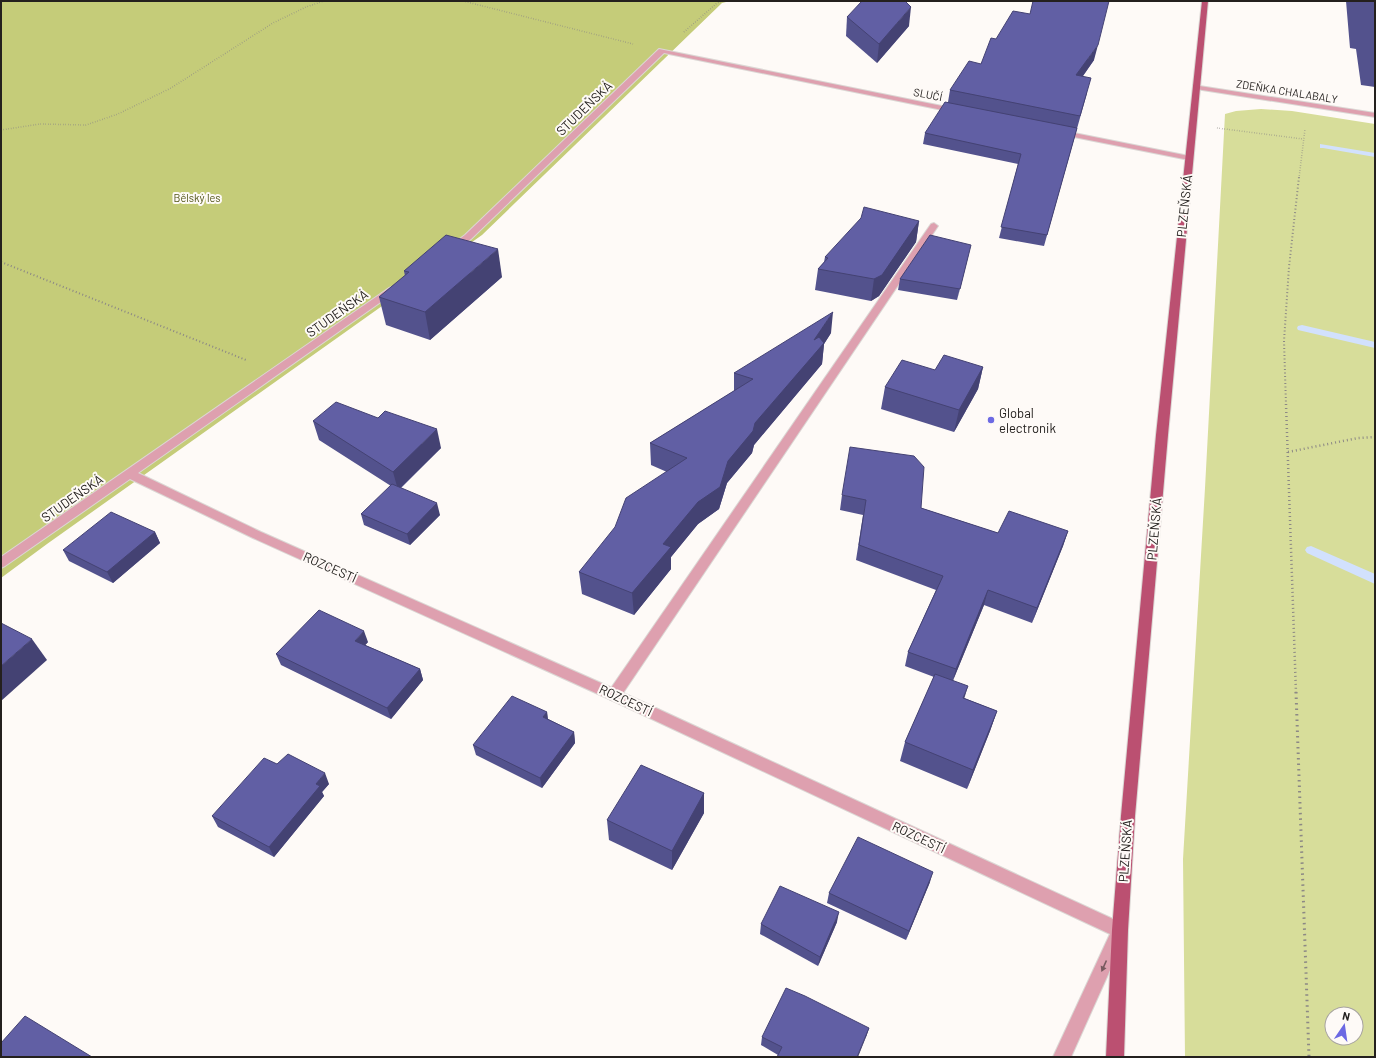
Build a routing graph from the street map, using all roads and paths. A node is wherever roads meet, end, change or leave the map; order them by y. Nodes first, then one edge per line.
1 (324, 1) edge
2 (463, 1) edge
3 (723, 1) edge
4 (1205, 1) edge
5 (662, 51) junction
6 (1196, 87) junction
7 (1307, 105) junction
8 (964, 113) edge
9 (1375, 115) edge
10 (1193, 125) junction
11 (1, 130) edge
12 (1050, 130) edge
13 (1303, 139) junction
14 (1189, 158) junction
15 (934, 226) dead end
16 (442, 255) edge
17 (1, 262) edge
18 (398, 286) edge
19 (275, 372) junction
20 (1375, 437) edge
21 (1288, 452) junction
22 (130, 474) junction
23 (1, 563) edge
24 (614, 694) junction
25 (1120, 930) junction
26 (1062, 1057) edge
27 (1115, 1057) edge
28 (1309, 1057) edge

1 - 11 path
2 - 5 path
3 - 5 path
4 - 6 main road, PLZEŇSKÁ
5 - 8 street, SLUČÍ
5 - 16 street, STUDEŇSKÁ
6 - 7 street, ZDEŇKA CHALABALY
6 - 10 main road, PLZEŇSKÁ
7 - 9 street, ZDEŇKA CHALABALY
7 - 13 path
10 - 13 path
10 - 14 main road, PLZEŇSKÁ
12 - 14 street
13 - 21 path
14 - 25 main road, PLZEŇSKÁ
15 - 24 street
17 - 19 path
18 - 19 street, STUDEŇSKÁ
19 - 22 street, STUDEŇSKÁ
20 - 21 path
21 - 28 path
22 - 23 street, STUDEŇSKÁ
22 - 24 street, ROZCESTÍ
24 - 25 street, ROZCESTÍ
25 -> 26 street
25 - 27 main road, PLZEŇSKÁ

